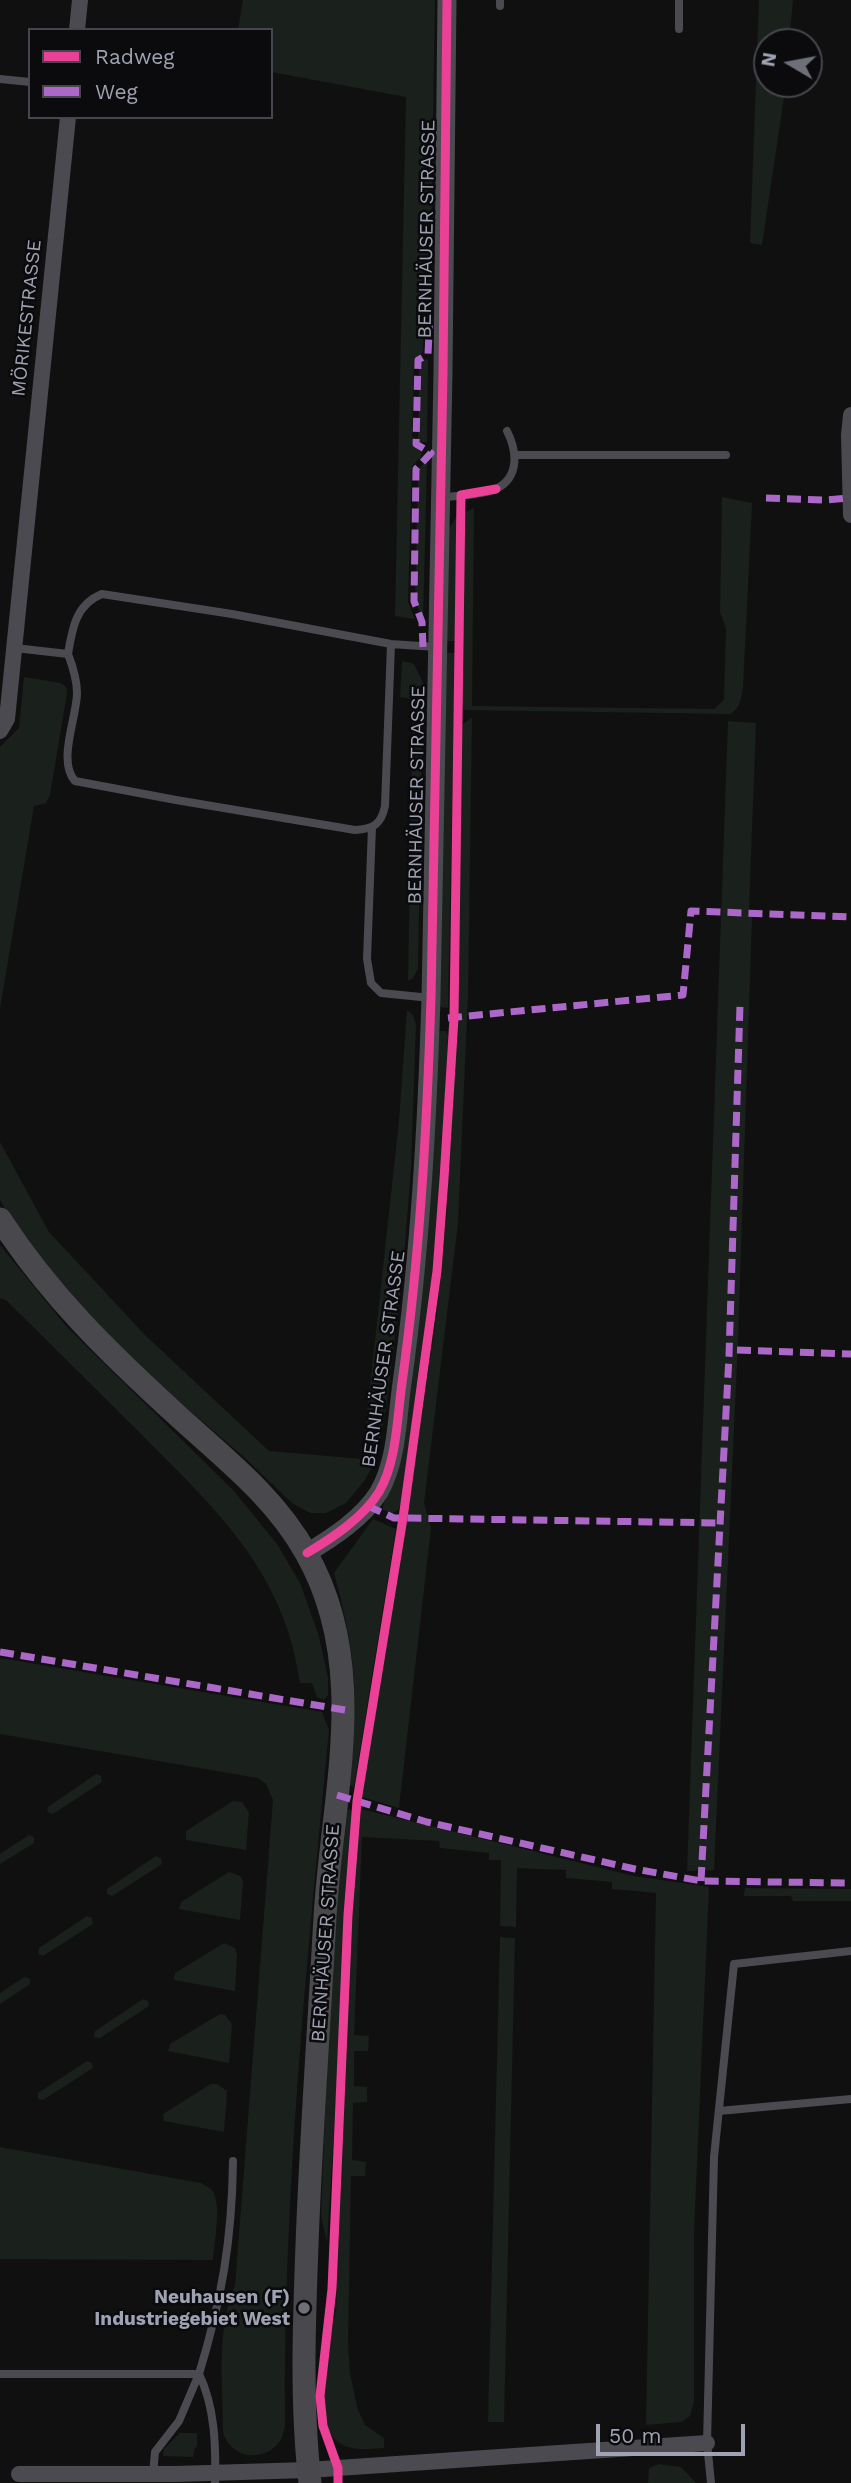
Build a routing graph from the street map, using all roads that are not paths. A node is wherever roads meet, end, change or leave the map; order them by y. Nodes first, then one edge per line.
1 (80, 0) edge
2 (447, 0) edge
3 (679, 0) edge
4 (77, 28) edge
5 (679, 29) dead end
6 (0, 79) edge
7 (28, 82) edge
8 (68, 119) edge
9 (851, 415) edge
10 (507, 431) dead end
11 (516, 455) junction
12 (726, 455) dead end
13 (850, 494) edge
14 (440, 498) junction
15 (851, 515) edge
16 (391, 644) junction
17 (438, 647) junction
18 (15, 648) junction
19 (68, 654) junction
20 (0, 662) edge
21 (0, 731) edge
22 (372, 827) junction
23 (431, 998) junction
24 (0, 1219) edge
25 (307, 1553) junction
26 (851, 1951) edge
27 (851, 2099) edge
28 (719, 2111) junction
29 (233, 2161) dead end
30 (0, 2374) edge
31 (199, 2374) junction
32 (708, 2442) junction
33 (153, 2474) junction
34 (309, 2477) edge
35 (19, 2478) edge
36 (216, 2478) edge
37 (711, 2483) edge

1 - 4 street
2 - 14 street, BERNHÄUSER STRASSE
3 - 5 lane
6 - 7 lane
8 - 18 street, MÖRIKESTRASSE
9 - 13 street
10 - 11 lane
11 - 12 lane
11 - 14 lane
13 - 15 street
14 - 17 street, BERNHÄUSER STRASSE
16 - 17 lane
16 - 19 lane
16 - 22 lane
17 - 23 street, BERNHÄUSER STRASSE
18 - 19 lane
18 - 20 street
18 - 21 street, MÖRIKESTRASSE
19 - 22 lane
22 - 23 lane
23 - 25 street, BERNHÄUSER STRASSE
24 - 25 main road
25 - 34 main road, BERNHÄUSER STRASSE
26 - 28 lane
27 - 28 lane
28 - 32 lane
29 - 31 lane
30 - 31 lane
31 - 33 lane
31 - 36 lane
32 - 34 street
32 - 37 lane
33 - 35 street
33 - 36 street
34 - 36 street

